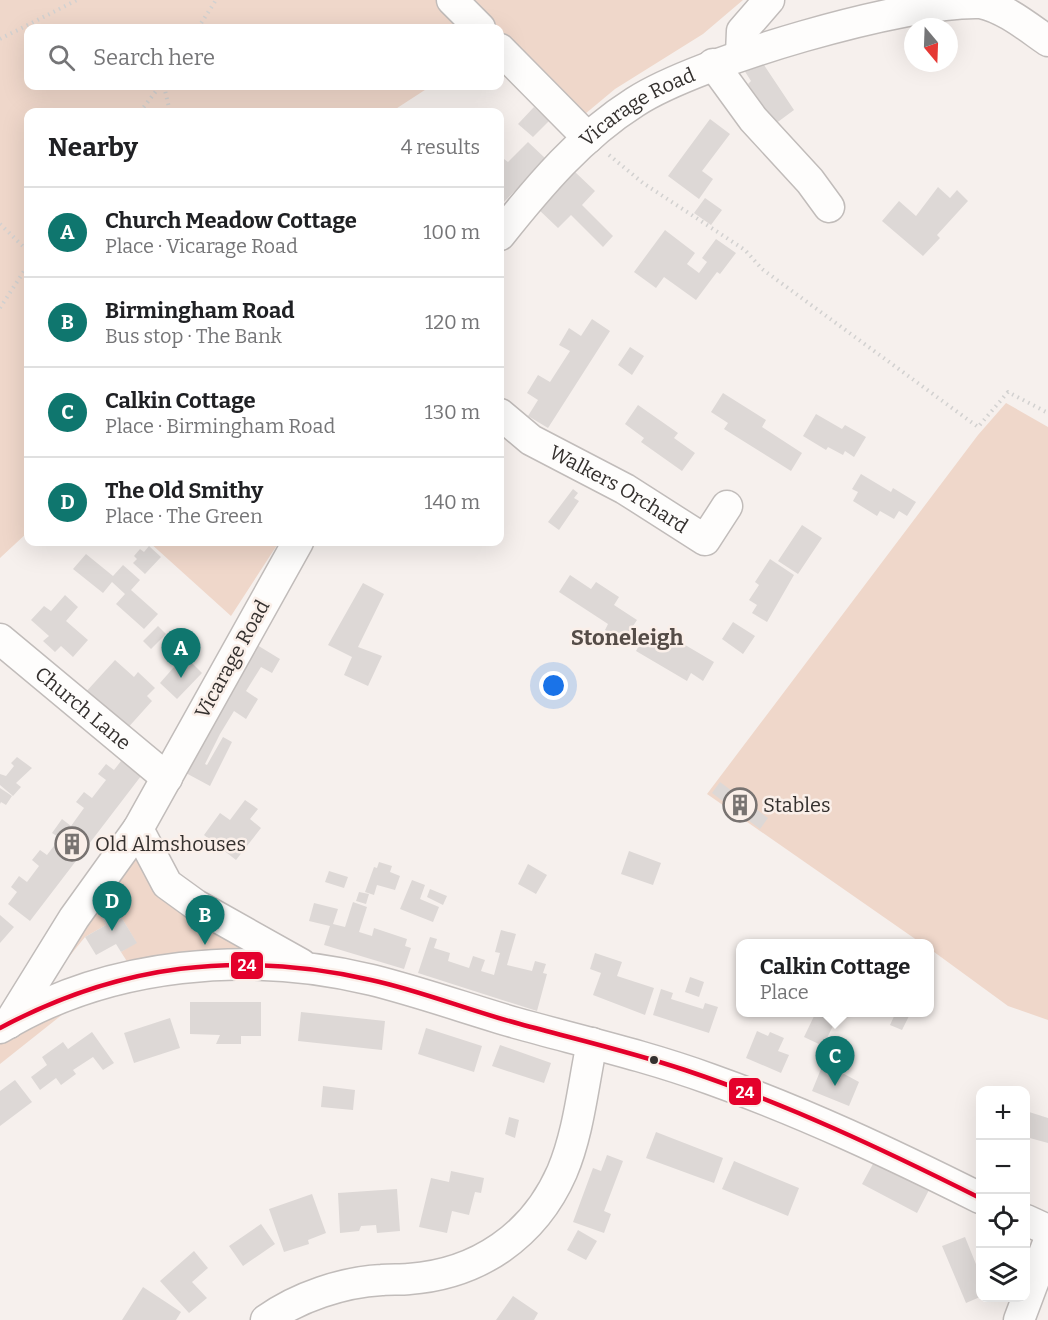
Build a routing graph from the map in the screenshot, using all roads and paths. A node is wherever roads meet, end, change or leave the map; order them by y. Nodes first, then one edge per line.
1 (77, 0) edge
2 (216, 0) edge
3 (452, 0) edge
4 (769, 0) edge
5 (30, 24) edge
6 (201, 24) edge
7 (476, 24) edge
8 (24, 27) edge
9 (0, 39) edge
10 (1048, 41) edge
11 (504, 53) edge
12 (741, 54) junction
13 (713, 64) junction
14 (159, 90) edge
15 (163, 90) edge
16 (143, 108) edge
17 (169, 108) edge
18 (588, 138) junction
19 (829, 207) dead end
20 (0, 224) edge
21 (504, 230) edge
22 (24, 247) edge
23 (24, 271) edge
24 (0, 308) edge
25 (1048, 413) edge
26 (504, 417) edge
27 (728, 506) dead end
28 (296, 546) edge
29 (0, 639) edge
30 (167, 778) junction
31 (138, 829) junction
32 (309, 968) junction
33 (4, 1025) edge
34 (592, 1043) junction
35 (976, 1196) edge
36 (1030, 1222) edge
37 (1048, 1230) edge
38 (1048, 1243) edge
39 (266, 1320) edge
40 (1019, 1320) edge

1 - 5 path
2 - 6 path
3 - 7 street
4 - 12 street
8 - 9 path
10 - 12 street, Vicarage Road
11 - 18 street
12 - 13 street, Vicarage Road
13 - 18 street, Vicarage Road
13 - 19 street
14 - 16 path
15 - 17 path
18 - 21 street, Vicarage Road
18 - 25 path
20 - 22 path
23 - 24 path
26 - 27 street, Walkers Orchard
28 - 30 street, Vicarage Road
29 - 30 street, Church Lane
30 - 31 street, Vicarage Road
31 - 32 street
31 - 33 street, Vicarage Road
32 - 33 street
32 - 34 street
34 - 35 street
34 - 39 street
36 - 37 street
38 - 40 street

